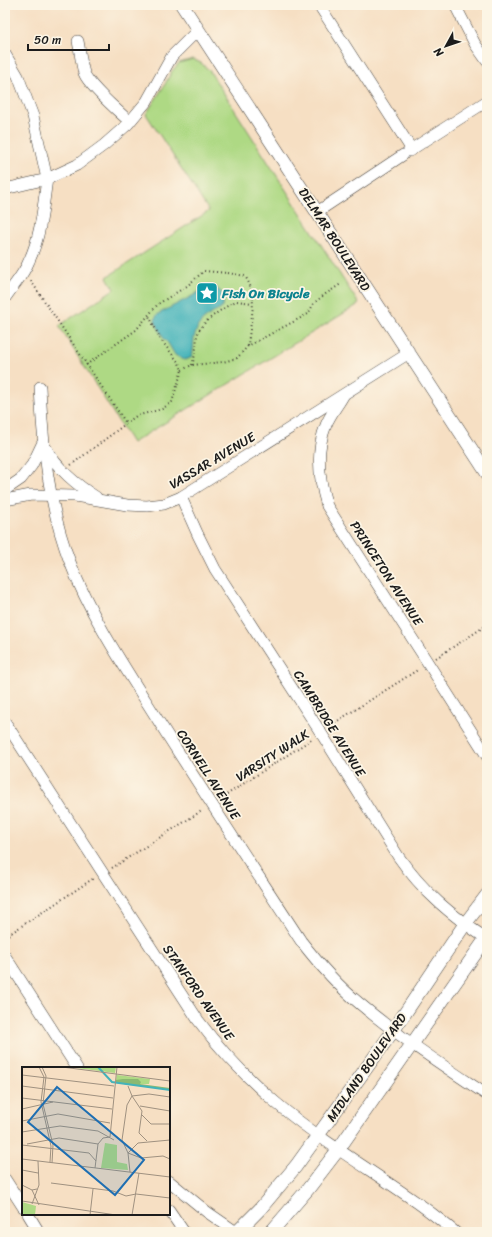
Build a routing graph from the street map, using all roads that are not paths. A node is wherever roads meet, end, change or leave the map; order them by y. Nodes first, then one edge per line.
1 (182, 5) edge
2 (319, 5) edge
3 (456, 5) edge
4 (198, 30) junction
5 (78, 41) dead end
6 (5, 54) edge
7 (487, 61) edge
8 (487, 101) edge
9 (130, 121) junction
10 (408, 152) junction
11 (47, 179) junction
12 (5, 189) edge
13 (317, 212) junction
14 (5, 298) edge
15 (409, 353) junction
16 (40, 387) dead end
17 (344, 394) junction
18 (43, 442) junction
19 (487, 474) edge
20 (5, 490) edge
21 (51, 496) junction
22 (181, 497) junction
23 (5, 500) edge
24 (99, 500) junction
25 (5, 722) edge
26 (487, 756) edge
27 (487, 895) edge
28 (465, 924) junction
29 (487, 938) edge
30 (5, 956) edge
31 (392, 1030) junction
32 (413, 1044) junction
33 (76, 1067) edge
34 (487, 1096) edge
35 (318, 1134) junction
36 (338, 1150) junction
37 (5, 1179) edge
38 (170, 1181) edge
39 (22, 1205) edge
40 (170, 1211) edge
41 (29, 1215) edge
42 (39, 1232) edge
43 (184, 1232) edge
44 (237, 1232) edge
45 (271, 1232) edge
46 (455, 1232) edge

1 - 4 main road, DELMAR BOULEVARD
2 - 10 street
3 - 7 street
4 - 9 street
4 - 13 main road, DELMAR BOULEVARD
5 - 9 street
6 - 11 street
8 - 10 street
9 - 11 street
10 - 13 street
11 - 12 street
11 - 14 street
13 - 15 main road, DELMAR BOULEVARD
15 - 17 street, VASSAR AVENUE
15 - 19 main road, DELMAR BOULEVARD
16 - 18 street, CORNELL AVENUE
17 - 22 street, VASSAR AVENUE
17 - 26 street, PRINCETON AVENUE
18 - 20 street
18 - 21 street, CORNELL AVENUE
18 - 24 street
21 - 23 street, VASSAR AVENUE
21 - 24 street, VASSAR AVENUE
21 - 31 street, CORNELL AVENUE
22 - 24 street, VASSAR AVENUE
22 - 28 street, CAMBRIDGE AVENUE
25 - 35 street, STANFORD AVENUE
27 - 28 main road, MIDLAND BOULEVARD
28 - 29 street, CAMBRIDGE AVENUE
28 - 31 main road, MIDLAND BOULEVARD
29 - 32 main road, MIDLAND BOULEVARD
30 - 33 street
31 - 32 street, CORNELL AVENUE
31 - 35 main road, MIDLAND BOULEVARD
32 - 34 street, CORNELL AVENUE
32 - 36 main road, MIDLAND BOULEVARD
35 - 36 street, STANFORD AVENUE
35 - 44 main road, MIDLAND BOULEVARD
36 - 45 main road, MIDLAND BOULEVARD
36 - 46 street, STANFORD AVENUE
37 - 39 street
38 - 44 street
40 - 43 street
41 - 42 street

